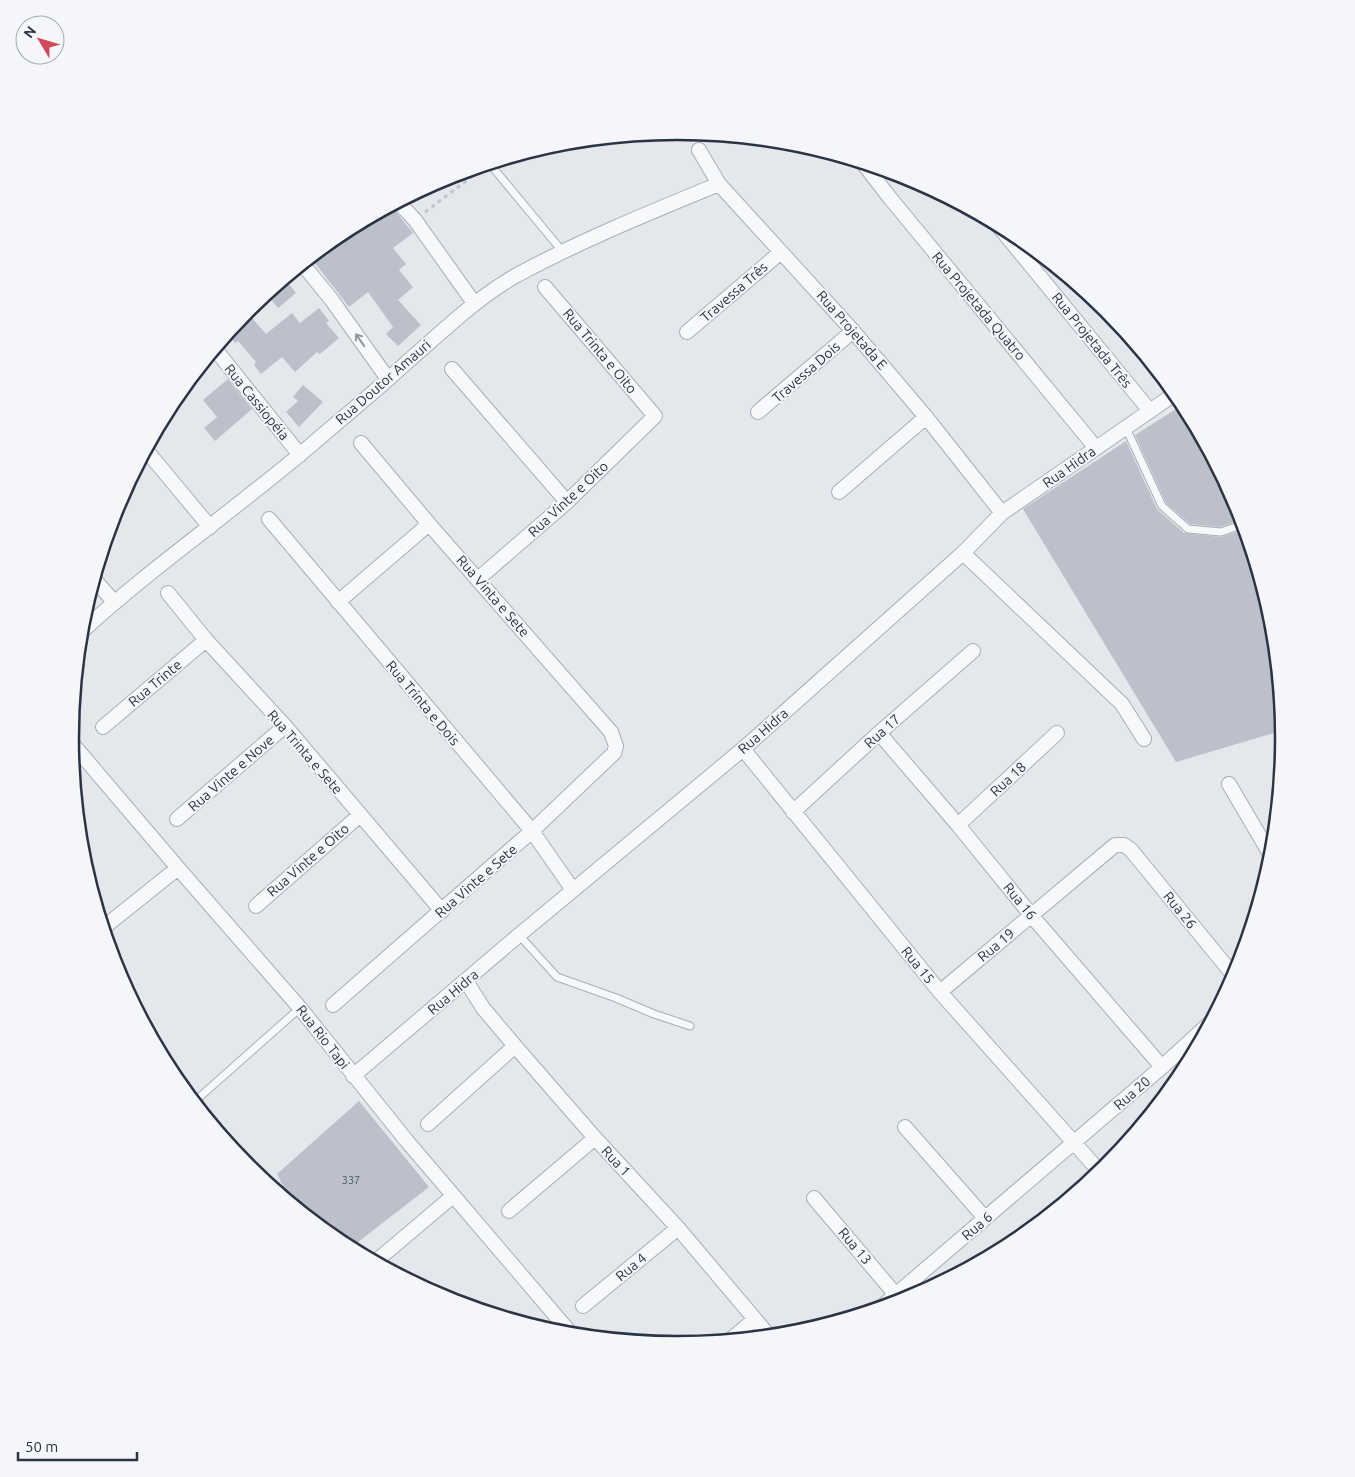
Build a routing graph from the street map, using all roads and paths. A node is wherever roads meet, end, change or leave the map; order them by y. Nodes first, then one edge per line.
1 (699, 150) dead end
2 (496, 169) edge
3 (870, 172) edge
4 (473, 176) edge
5 (719, 184) junction
6 (402, 207) edge
7 (414, 220) junction
8 (1012, 242) edge
9 (781, 252) junction
10 (563, 253) junction
11 (306, 269) edge
12 (545, 287) dead end
13 (474, 303) junction
14 (854, 331) junction
15 (687, 332) dead end
16 (219, 354) edge
17 (452, 369) dead end
18 (388, 380) junction
19 (1170, 398) edge
20 (1150, 411) junction
21 (758, 412) dead end
22 (654, 416) joint
23 (926, 417) junction
24 (1126, 428) junction
25 (361, 443) dead end
26 (1096, 448) junction
27 (150, 455) edge
28 (300, 455) junction
29 (839, 492) dead end
30 (567, 502) junction
31 (1002, 513) junction
32 (269, 519) dead end
33 (429, 524) junction
34 (1237, 526) edge
35 (210, 527) junction
36 (963, 553) junction
37 (478, 578) junction
38 (99, 584) edge
39 (168, 593) dead end
40 (114, 602) junction
41 (338, 602) junction
42 (90, 624) edge
43 (206, 640) junction
44 (973, 651) dead end
45 (285, 726) junction
46 (103, 727) dead end
47 (879, 733) junction
48 (1057, 733) dead end
49 (1144, 739) dead end
50 (743, 749) junction
51 (79, 752) edge
52 (614, 753) joint
53 (1229, 784) dead end
54 (793, 812) junction
55 (360, 815) junction
56 (177, 819) dead end
57 (958, 825) junction
58 (532, 832) junction
59 (1124, 845) joint
60 (1266, 847) edge
61 (178, 868) junction
62 (573, 890) junction
63 (256, 906) dead end
64 (442, 911) junction
65 (1031, 915) junction
66 (109, 923) edge
67 (519, 935) junction
68 (1230, 971) edge
69 (466, 980) junction
70 (940, 992) junction
71 (333, 1004) dead end
72 (300, 1008) junction
73 (690, 1026) dead end
74 (1198, 1035) edge
75 (515, 1046) junction
76 (1162, 1067) junction
77 (354, 1076) junction
78 (199, 1098) edge
79 (428, 1124) dead end
80 (905, 1127) dead end
81 (595, 1138) junction
82 (1074, 1142) junction
83 (1096, 1167) edge
84 (454, 1196) junction
85 (814, 1198) dead end
86 (509, 1211) dead end
87 (985, 1218) junction
88 (678, 1228) junction
89 (380, 1258) edge
90 (896, 1295) joint
91 (583, 1306) dead end
92 (755, 1319) junction
93 (565, 1327) edge
94 (765, 1331) edge
95 (737, 1334) edge

1 - 5 street, Rua Projetada E
2 - 10 lane
3 - 26 street, Rua Projetada Quatro
4 - 7 path
5 - 9 street, Rua Projetada E
5 - 10 street, Rua Doutor Amauri
6 - 7 street
7 - 13 street
8 - 20 street, Rua Projetada Três
9 - 14 street, Rua Projetada E
9 - 15 street, Travessa Três
10 - 13 street, Rua Doutor Amauri
18 -> 11 street
12 - 22 street, Rua Trinta e Oito
13 - 18 street, Rua Doutor Amauri
14 - 21 street, Travessa Dois
14 - 23 street, Rua Projetada E
16 - 28 street, Rua Cassiopéia
17 - 30 street
18 - 28 street, Rua Doutor Amauri
19 - 20 street, Rua Hidra
20 - 24 street, Rua Hidra
22 - 30 street, Rua Vinte e Oito
23 - 29 street
23 - 31 street, Rua Projetada E
24 - 26 street, Rua Hidra
24 - 34 lane
25 - 33 street, Rua Vinta e Sete
26 - 31 street, Rua Hidra
27 - 35 street
28 - 35 street, Rua Doutor Amauri
30 - 37 street, Rua Vinte e Oito
31 - 36 street, Rua Hidra
32 - 41 street, Rua Trinta e Dois
33 - 37 street, Rua Vinta e Sete
33 - 41 street
35 - 40 street, Rua Doutor Amauri
36 - 49 street
36 - 50 street, Rua Hidra
37 - 52 street, Rua Vinta e Sete
38 - 40 street
39 - 43 street, Rua Trinta e Sete
40 - 42 street, Rua Doutor Amauri
41 - 58 street, Rua Trinta e Dois
43 - 45 street, Rua Trinta e Sete
43 - 46 street, Rua Trinte
44 - 47 street, Rua 17
45 - 55 street, Rua Trinta e Sete
45 - 56 street, Rua Vinte e Nove
47 - 54 street, Rua 17
47 - 57 street, Rua 16
48 - 57 street, Rua 18
50 - 54 street, Rua 15
50 - 62 street, Rua Hidra
51 - 61 street, Rua Rio Tapi
52 - 58 street, Rua Vinte e Sete
53 - 60 street
54 - 70 street, Rua 15
55 - 63 street, Rua Vinte e Oito
55 - 64 street, Rua Trinta e Sete
57 - 65 street, Rua 16
58 - 62 street, Rua Trinta e Dois
58 - 64 street, Rua Vinte e Sete
59 - 65 street, Rua 19
59 - 68 street, Rua 26
61 - 66 street
61 - 72 street, Rua Rio Tapi
62 - 67 street, Rua Hidra
64 - 71 street, Rua Vinte e Sete
65 - 70 street, Rua 19
65 - 76 street, Rua 16
67 - 69 street, Rua Hidra
67 - 73 lane
69 - 75 street, Rua 1
69 - 77 street, Rua Hidra
70 - 82 street, Rua 15
72 - 77 street, Rua Rio Tapi
72 - 78 lane
74 - 76 street, Rua 20
75 - 79 street
75 - 81 street, Rua 1
76 - 82 street, Rua 20
77 - 84 street, Rua Rio Tapi
80 - 87 street
81 - 86 street
81 - 88 street, Rua 1
82 - 83 street, Rua 15
82 - 87 street, Rua 6
84 - 89 street
84 - 93 street, Rua Rio Tapi
85 - 90 street, Rua 13
87 - 90 street, Rua 6
88 - 91 street, Rua 4
88 - 92 street, Rua 1
92 - 94 street, Rua 1
92 - 95 street

